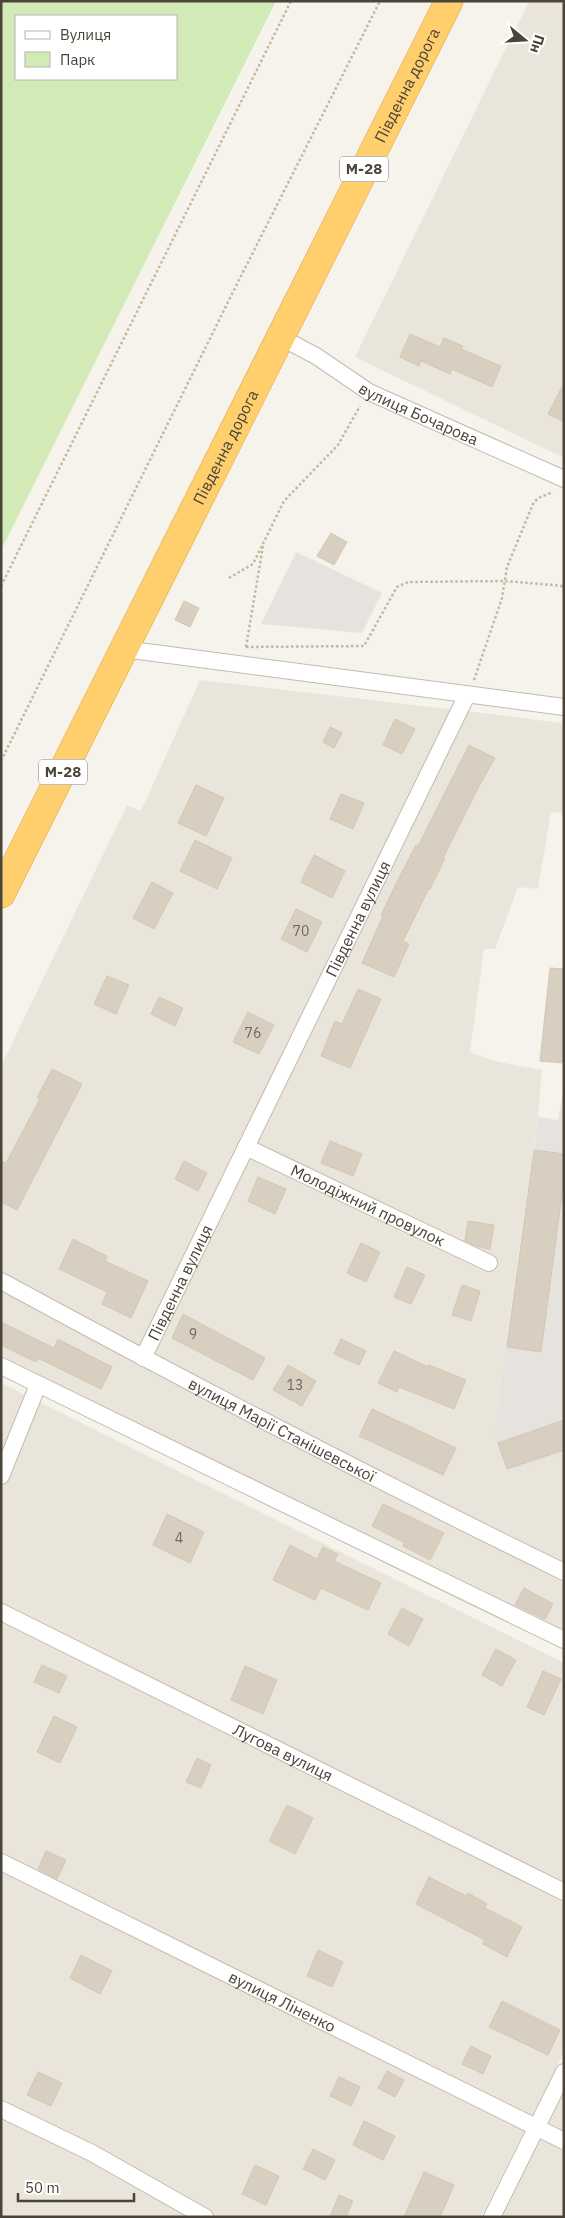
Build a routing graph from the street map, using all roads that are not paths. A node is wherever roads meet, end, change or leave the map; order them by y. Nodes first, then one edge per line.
1 (449, 1) edge
2 (280, 337) junction
3 (560, 485) edge
4 (124, 649) junction
5 (467, 695) junction
6 (564, 707) edge
7 (1, 894) edge
8 (246, 1147) junction
9 (489, 1263) dead end
10 (1, 1281) edge
11 (143, 1358) junction
12 (1, 1366) edge
13 (38, 1385) junction
14 (1, 1476) edge
15 (564, 1572) edge
16 (1, 1612) edge
17 (564, 1640) edge
18 (1, 1862) edge
19 (564, 1892) edge
20 (564, 2072) edge
21 (1, 2109) edge
22 (536, 2127) junction
23 (564, 2141) edge
24 (205, 2217) edge
25 (492, 2217) edge

1 - 2 highway, Південна дорога / М-28
2 - 3 street, вулиця Бочарова
2 - 4 highway, Південна дорога / М-28
4 - 5 street
4 - 7 highway, Південна дорога / М-28
5 - 6 street
5 - 8 street, Південна вулиця
8 - 9 street, Молодіжний провулок
8 - 11 street, Південна вулиця
10 - 11 street, вулиця Марії Станішевської
11 - 15 street, вулиця Марії Станішевської
12 - 13 street
13 - 14 street
13 - 17 street
16 - 19 street, Лугова вулиця
18 - 22 street, вулиця Ліненко
20 - 22 street
21 - 24 street
22 - 23 street, вулиця Ліненко
22 - 25 street

